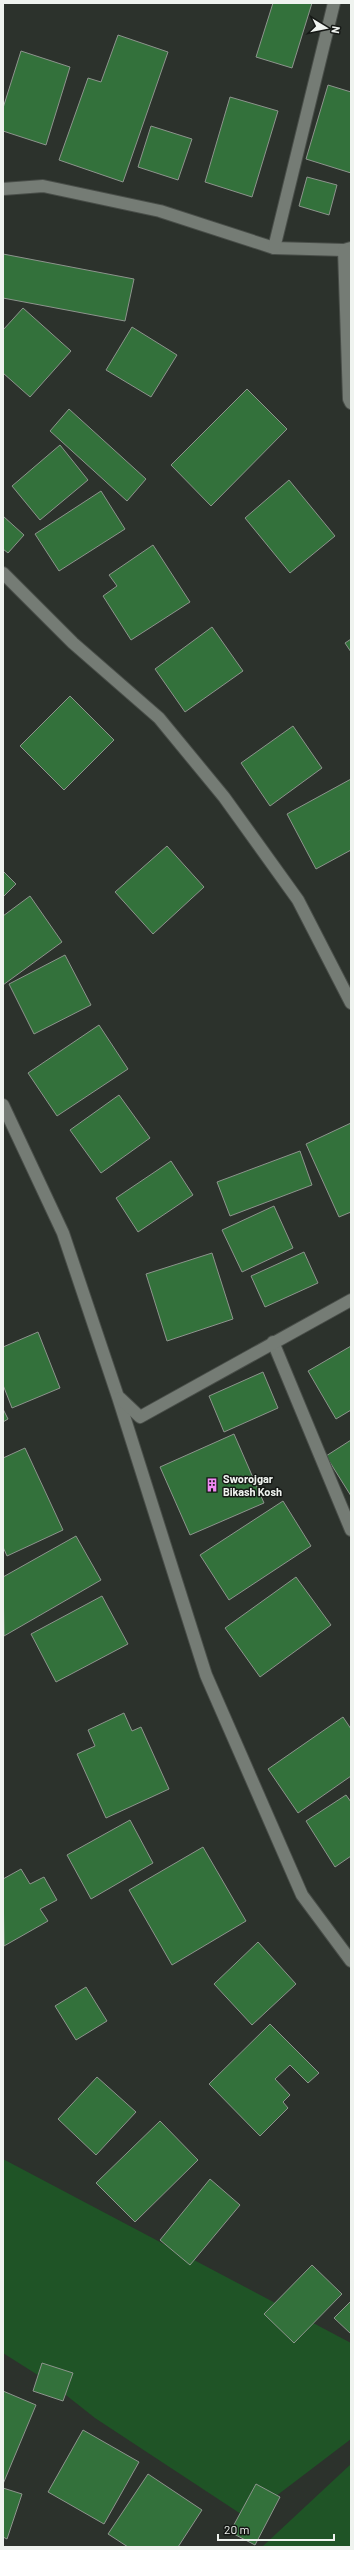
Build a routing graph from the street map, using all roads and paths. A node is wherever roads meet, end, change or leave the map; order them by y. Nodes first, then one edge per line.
1 (334, 3) edge
2 (3, 189) edge
3 (274, 248) junction
4 (347, 249) edge
5 (351, 403) edge
6 (3, 573) edge
7 (351, 1003) edge
8 (3, 1105) edge
9 (351, 1300) edge
10 (274, 1342) junction
11 (118, 1397) junction
12 (351, 1530) edge
13 (351, 1961) edge

1 - 3 street
2 - 3 street
3 - 4 street
4 - 5 street
6 - 7 street
8 - 11 street
9 - 10 street
10 - 11 street
10 - 12 street
11 - 13 street

